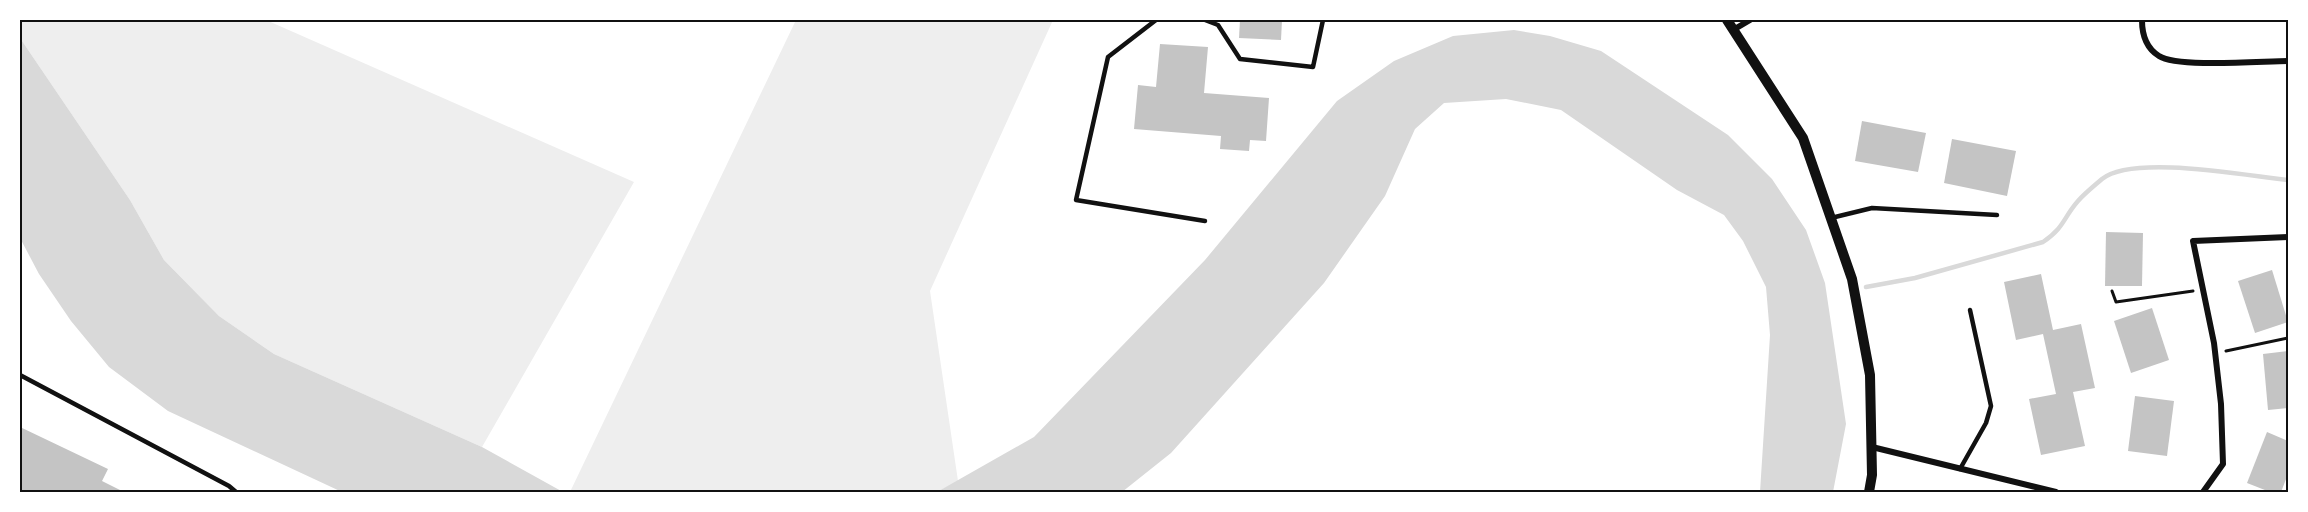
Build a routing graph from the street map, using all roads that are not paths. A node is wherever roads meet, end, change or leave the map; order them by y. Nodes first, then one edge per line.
1 (1156, 20) edge
2 (1205, 20) edge
3 (1323, 20) edge
4 (1727, 20) edge
5 (1750, 20) edge
6 (2142, 20) edge
7 (1733, 30) junction
8 (2289, 61) edge
9 (1997, 215) dead end
10 (1831, 218) junction
11 (1205, 221) dead end
12 (2289, 237) edge
13 (1970, 310) dead end
14 (20, 375) edge
15 (1872, 447) junction
16 (1960, 469) junction
17 (236, 492) edge
18 (1869, 492) edge
19 (2056, 492) edge
20 (2203, 492) edge

1 - 11 lane
2 - 3 lane
4 - 7 street
5 - 7 street
6 - 8 street
7 - 10 street
9 - 10 lane
10 - 15 street
12 - 20 street
13 - 16 lane
14 - 17 lane
15 - 16 street
15 - 18 street
16 - 19 street

